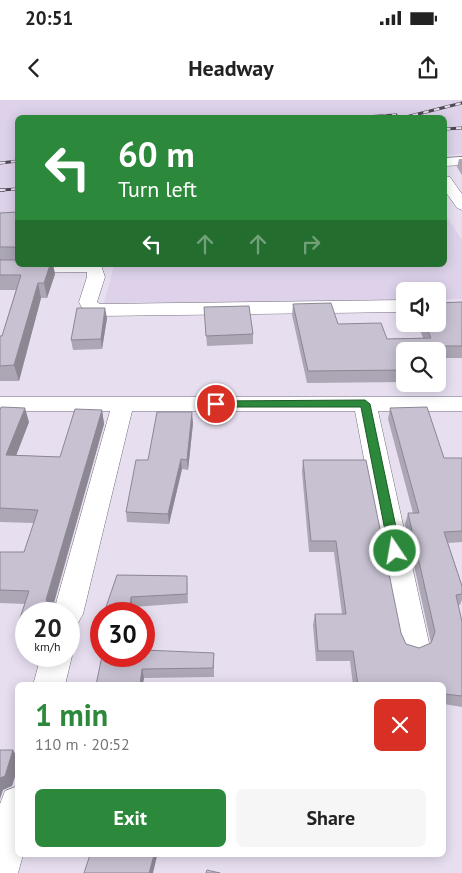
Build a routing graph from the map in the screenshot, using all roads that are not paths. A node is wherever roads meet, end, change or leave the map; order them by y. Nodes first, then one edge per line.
1 (462, 161) edge
2 (447, 162) edge
3 (447, 183) edge
4 (462, 205) edge
5 (0, 268) edge
6 (396, 306) edge
7 (0, 404) edge
8 (123, 404) junction
9 (365, 404) junction
10 (462, 404) edge
11 (71, 602) edge
12 (414, 643) dead end
13 (54, 667) edge
14 (50, 682) edge
15 (15, 815) edge
16 (0, 870) edge

1 - 2 street
3 - 4 street
5 - 6 street
7 - 8 street
8 - 9 street
8 - 11 street
9 - 10 street
9 - 12 street
13 - 14 street
15 - 16 street

